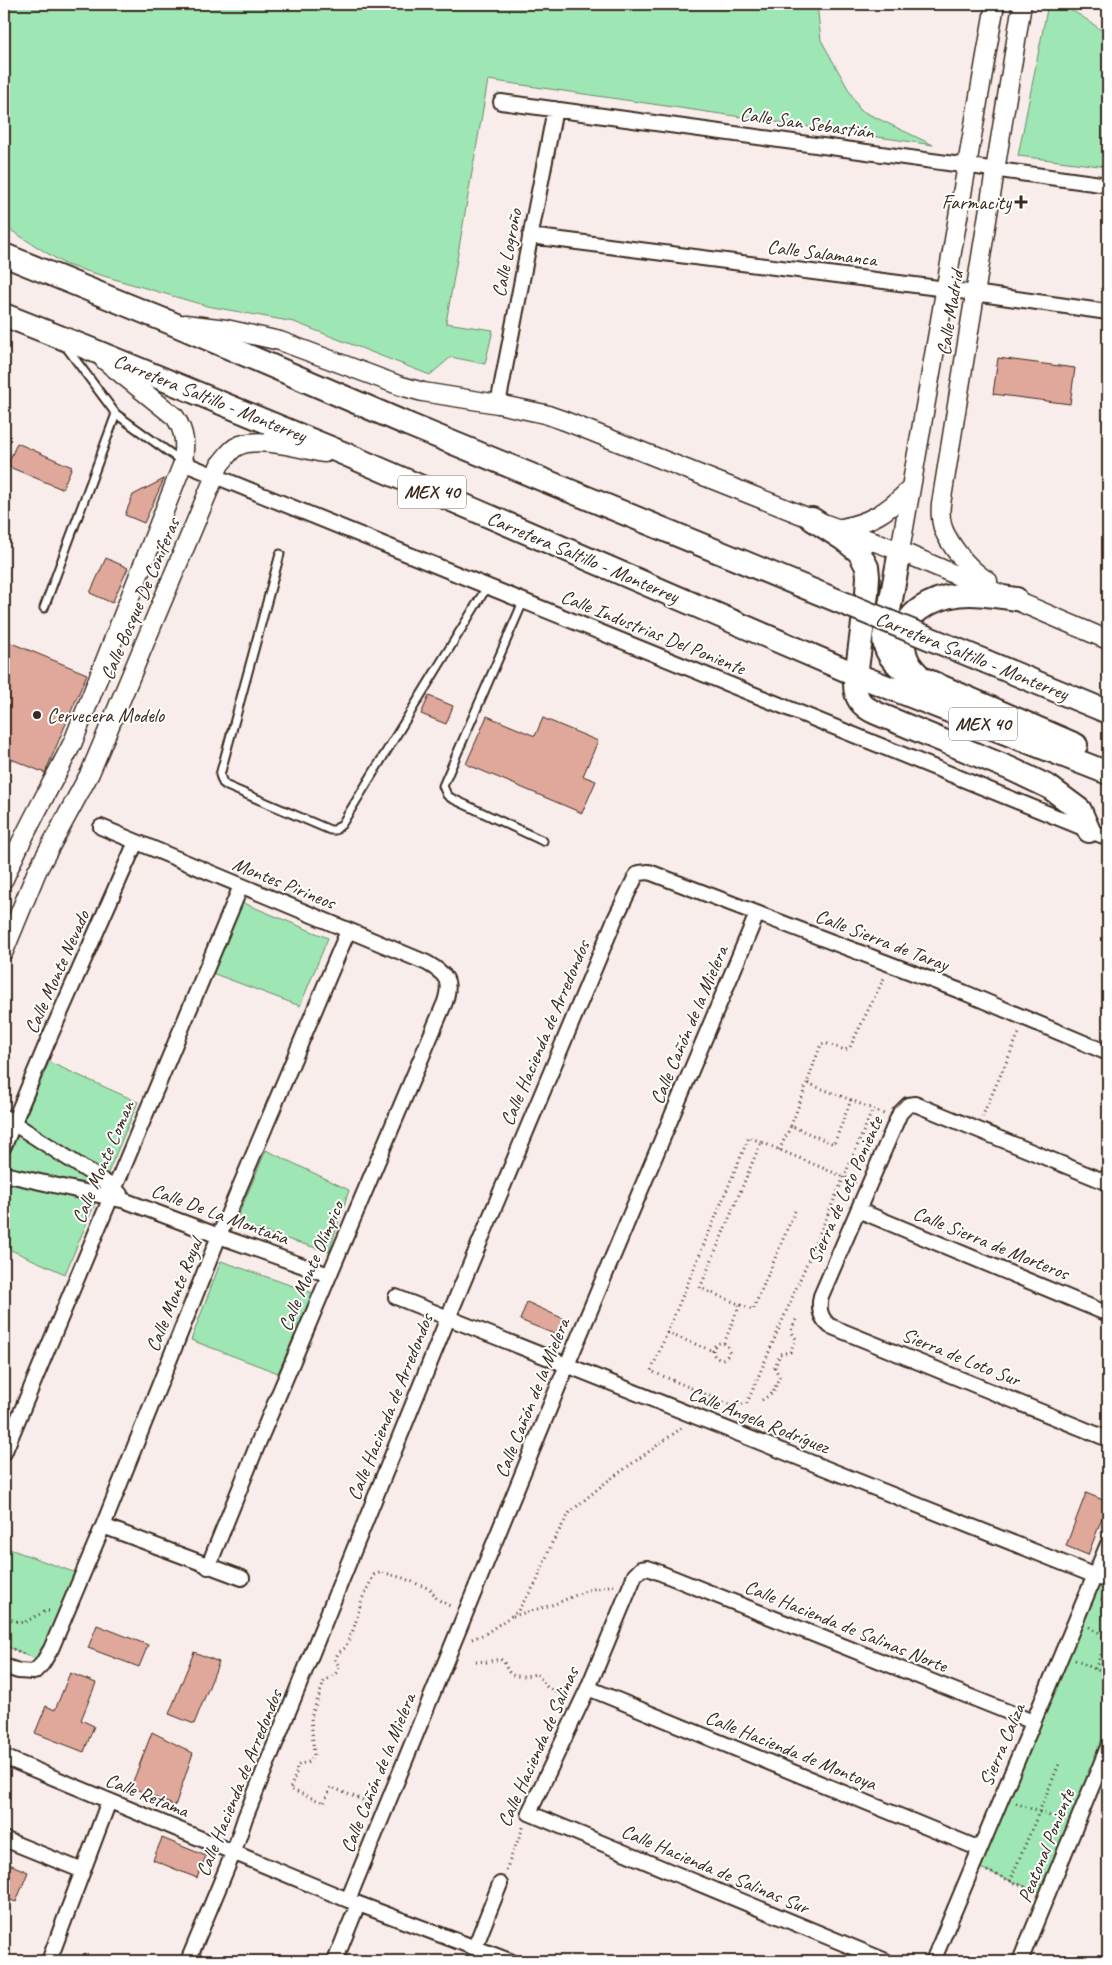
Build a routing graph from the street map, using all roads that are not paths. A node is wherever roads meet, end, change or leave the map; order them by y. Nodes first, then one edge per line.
1 (995, 4) edge
2 (1022, 4) edge
3 (501, 102) dead end
4 (556, 109) junction
5 (968, 165) junction
6 (996, 168) junction
7 (1108, 185) edge
8 (530, 236) junction
9 (4, 255) edge
10 (946, 288) junction
11 (975, 293) junction
12 (1108, 312) edge
13 (4, 315) edge
14 (169, 322) junction
15 (59, 336) junction
16 (90, 349) junction
17 (498, 404) junction
18 (116, 414) junction
19 (345, 454) junction
20 (183, 463) junction
21 (215, 476) junction
22 (911, 488) junction
23 (812, 519) junction
24 (837, 529) junction
25 (900, 551) junction
26 (280, 554) dead end
27 (487, 587) junction
28 (1016, 599) junction
29 (523, 602) junction
30 (44, 608) dead end
31 (1108, 640) edge
32 (857, 675) junction
33 (920, 676) junction
34 (1108, 712) edge
35 (1108, 760) edge
36 (1108, 773) edge
37 (101, 827) dead end
38 (1099, 835) edge
39 (544, 841) dead end
40 (136, 842) junction
41 (639, 873) joint
42 (4, 879) edge
43 (241, 886) junction
44 (757, 914) junction
45 (348, 931) junction
46 (4, 951) edge
47 (448, 981) joint
48 (1108, 1053) edge
49 (9, 1121) edge
50 (4, 1146) edge
51 (4, 1174) edge
52 (1108, 1183) edge
53 (112, 1193) junction
54 (858, 1210) junction
55 (219, 1236) junction
56 (329, 1275) junction
57 (821, 1296) joint
58 (396, 1297) dead end
59 (1108, 1314) edge
60 (448, 1318) junction
61 (567, 1365) junction
62 (1108, 1439) edge
63 (4, 1453) edge
64 (103, 1526) junction
65 (1108, 1544) edge
66 (208, 1567) junction
67 (644, 1568) joint
68 (1095, 1575) junction
69 (242, 1578) dead end
70 (1108, 1581) edge
71 (4, 1666) edge
72 (588, 1688) junction
73 (1033, 1722) junction
74 (1108, 1747) edge
75 (4, 1757) edge
76 (109, 1801) junction
77 (529, 1813) joint
78 (4, 1839) edge
79 (980, 1849) junction
80 (234, 1852) junction
81 (83, 1871) junction
82 (500, 1884) road end
83 (353, 1902) junction
84 (474, 1946) junction
85 (49, 1961) edge
86 (188, 1961) edge
87 (335, 1961) edge
88 (510, 1961) edge
89 (886, 1961) edge
90 (933, 1961) edge
91 (1020, 1961) edge

1 - 5 street, Calle Madrid
2 - 6 street, Calle Madrid
3 - 4 street, Calle San Sebastián
4 - 5 street, Calle San Sebastián
4 - 8 street, Calle Logroño
5 - 6 street, Calle San Sebastián
5 - 10 street, Calle Madrid
6 - 7 street, Calle San Sebastián
6 - 11 street, Calle Madrid
8 - 10 street, Calle Salamanca
8 - 17 street, Calle Logroño
9 - 14 main road, Carretera Saltillo - Monterrey / MEX 40
10 - 11 street, Calle Salamanca
10 - 22 street, Calle Madrid
11 - 12 street, Calle Salamanca
11 - 28 street, Calle Madrid
13 - 15 main road, Carretera Saltillo - Monterrey / MEX 40
14 - 17 street
14 - 34 main road, Carretera Saltillo - Monterrey / MEX 40, bridge
15 - 16 main road, Carretera Saltillo - Monterrey / MEX 40
15 - 18 lane
16 - 19 main road, Carretera Saltillo - Monterrey / MEX 40
16 - 20 street, Calle Bosque De Coníferas
17 - 23 street
18 - 20 lane
18 - 30 lane
19 - 21 street, Calle Bosque De Coníferas
19 - 32 main road, Carretera Saltillo - Monterrey / MEX 40
20 - 21 street, Calle Industrias Del Poniente
20 - 42 street, Calle Bosque De Coníferas
21 - 27 street, Calle Industrias Del Poniente
21 - 46 street, Calle Bosque De Coníferas
22 - 24 street
22 - 25 street, Calle Madrid
23 - 24 street
23 - 32 main road
24 - 25 street
25 - 28 street
25 - 33 main road
26 - 27 lane
27 - 29 street, Calle Industrias Del Poniente
28 - 31 street
28 - 33 main road
29 - 38 street, Calle Industrias Del Poniente
29 - 39 lane
32 - 36 main road, Carretera Saltillo - Monterrey / MEX 40
32 - 38 main road
33 - 35 main road
37 - 40 street, Montes Pirineos
40 - 43 street, Montes Pirineos
40 - 49 street, Calle Monte Nevado
41 - 44 street, Calle Sierra de Taray
41 - 60 street, Calle Hacienda de Arredondos
43 - 45 street, Montes Pirineos
43 - 53 street, Calle Monte Coman
44 - 48 street, Calle Sierra de Taray
44 - 61 street, Calle Cañón de la Mielera
45 - 47 street, Montes Pirineos
45 - 55 street, Calle Monte Royal
47 - 56 street, Calle Monte Olímpico
49 - 50 street, Calle Monte Nevado
49 - 53 street, Calle De La Montaña
51 - 53 street
52 - 54 street, Sierra de Loto Poniente
53 - 55 street, Calle De La Montaña
53 - 63 street, Calle Monte Coman
54 - 57 street, Sierra de Loto Poniente
54 - 59 street, Calle Sierra de Morteros
55 - 56 street, Calle De La Montaña
55 - 64 street, Calle Monte Royal
56 - 66 street, Calle Monte Olímpico
57 - 62 street, Sierra de Loto Sur
58 - 60 street, Calle Ángela Rodríguez
60 - 61 street, Calle Ángela Rodríguez
60 - 80 street, Calle Hacienda de Arredondos
61 - 68 street, Calle Ángela Rodríguez
61 - 83 street, Calle Cañón de la Mielera
64 - 66 street
64 - 71 street, Calle Monte Royal
65 - 68 street, Sierra Caliza
66 - 69 street
67 - 72 street, Calle Hacienda de Salinas
67 - 73 street, Calle Hacienda de Salinas Norte
68 - 70 street, Calle Ángela Rodríguez
68 - 73 street, Sierra Caliza
72 - 77 street, Calle Hacienda de Salinas
72 - 79 street, Calle Hacienda de Montoya
73 - 79 street, Sierra Caliza
74 - 91 street, Peatonal Poniente
75 - 76 street, Calle Retama
76 - 80 street, Calle Retama
76 - 81 street
77 - 89 street, Calle Hacienda de Salinas Sur
78 - 81 street
79 - 90 street, Sierra Caliza
80 - 83 street, Calle Retama
80 - 86 street, Calle Hacienda de Arredondos
81 - 85 street
82 - 84 street
83 - 84 street, Calle Retama
83 - 87 street, Calle Cañón de la Mielera
84 - 88 street, Calle Retama

